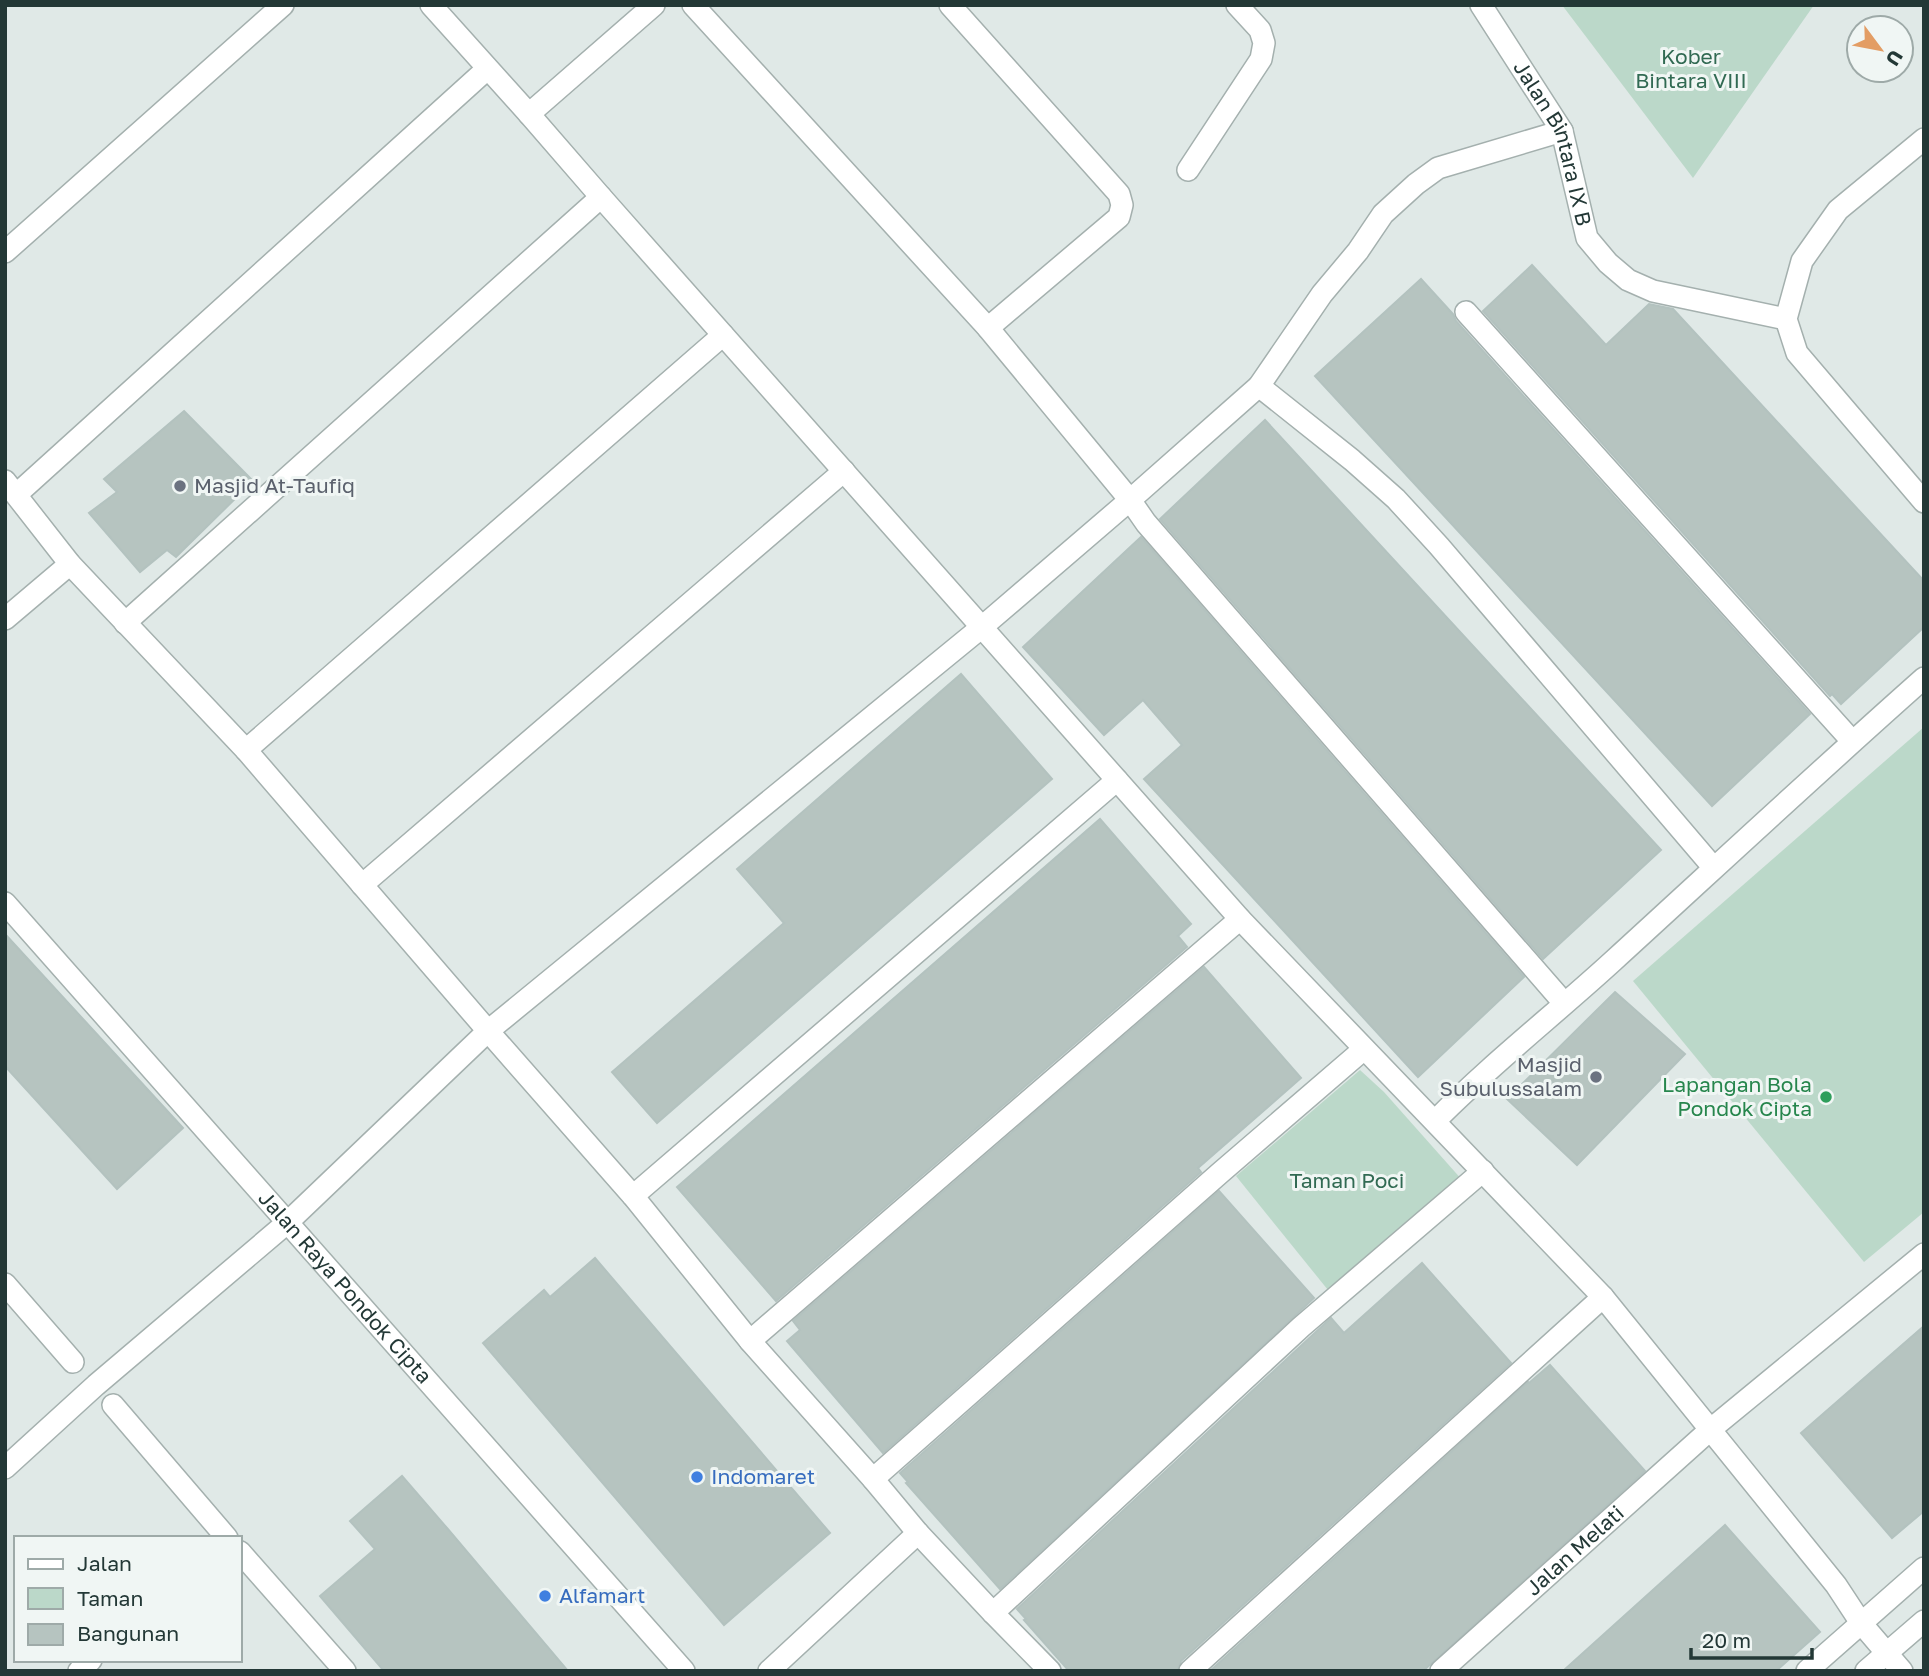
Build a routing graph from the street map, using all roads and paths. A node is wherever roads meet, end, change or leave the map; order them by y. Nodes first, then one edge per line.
1 (283, 5) edge
2 (431, 5) edge
3 (654, 5) edge
4 (693, 5) edge
5 (950, 5) edge
6 (1237, 5) edge
7 (1481, 5) edge
8 (488, 69) junction
9 (529, 114) junction
10 (1562, 131) junction
11 (1924, 139) edge
12 (1188, 170) dead end
13 (601, 197) junction
14 (5, 252) edge
15 (1466, 312) dead end
16 (1786, 319) junction
17 (988, 328) junction
18 (723, 335) junction
19 (1259, 386) junction
20 (844, 471) junction
21 (11, 488) edge
22 (1130, 500) junction
23 (1924, 502) edge
24 (70, 564) junction
25 (5, 618) edge
26 (125, 623) junction
27 (982, 627) junction
28 (1924, 678) edge
29 (1853, 741) junction
30 (246, 750) junction
31 (1117, 780) junction
32 (1713, 867) junction
33 (362, 885) junction
34 (5, 903) edge
35 (1240, 919) junction
36 (1564, 1003) junction
37 (488, 1031) junction
38 (1364, 1049) junction
39 (1435, 1121) junction
40 (1483, 1171) junction
41 (633, 1196) junction
42 (288, 1222) junction
43 (1924, 1254) edge
44 (5, 1284) edge
45 (1603, 1297) junction
46 (750, 1341) junction
47 (73, 1362) dead end
48 (113, 1405) dead end
49 (1711, 1429) junction
50 (5, 1468) edge
51 (873, 1479) junction
52 (918, 1533) junction
53 (225, 1536) edge
54 (242, 1554) edge
55 (1924, 1568) edge
56 (993, 1613) junction
57 (1924, 1621) edge
58 (1861, 1623) junction
59 (1886, 1653) junction
60 (345, 1671) edge
61 (684, 1671) edge
62 (769, 1671) edge
63 (1050, 1671) edge
64 (1190, 1671) edge
65 (1441, 1671) edge
66 (1807, 1671) edge
67 (1866, 1671) edge
68 (1902, 1671) edge

1 - 14 street
2 - 8 street
3 - 9 street
4 - 17 street
5 - 17 street
6 - 12 street
7 - 10 street, Jalan Bintara IX B
8 - 9 street
8 - 21 street
9 - 13 street
10 - 16 street, Jalan Bintara IX B
10 - 19 street
11 - 16 street
13 - 18 street
13 - 26 street
15 - 29 street
16 - 23 street
17 - 22 street
18 - 20 street
18 - 30 street
19 - 22 street
19 - 32 street
20 - 27 street
20 - 33 street
21 - 24 street
22 - 27 street
22 - 36 street
24 - 25 street
24 - 26 street
26 - 30 street
27 - 31 street
27 - 37 street
28 - 29 street
29 - 32 street
30 - 33 street
31 - 35 street
31 - 41 street
32 - 36 street
33 - 37 street
34 - 42 street, Jalan Raya Pondok Cipta
35 - 38 street
35 - 46 street
36 - 39 street
37 - 41 street
37 - 42 street
38 - 39 street
38 - 51 street
39 - 40 street
40 - 45 street
40 - 56 street
41 - 46 street
42 - 50 street
42 - 61 street, Jalan Raya Pondok Cipta
43 - 49 street, Jalan Melati
44 - 47 street
45 - 49 street
45 - 64 street
46 - 51 street
48 - 53 street
49 - 58 street
49 - 65 street, Jalan Melati
51 - 52 street
52 - 56 street
52 - 62 street
54 - 60 street
55 - 58 street
56 - 63 street
57 - 59 street
58 - 59 street
58 - 66 street
59 - 67 street
59 - 68 street

